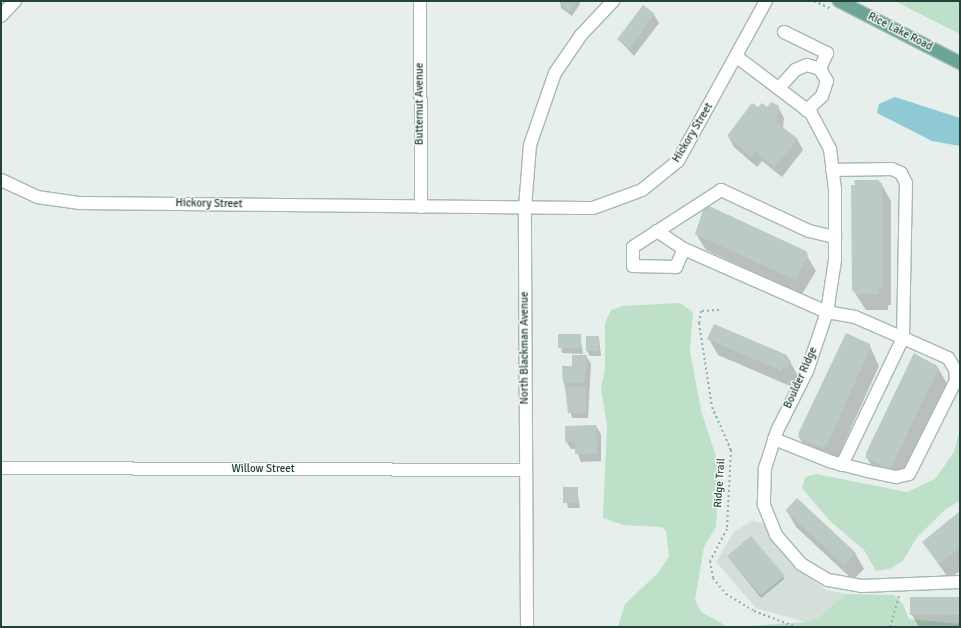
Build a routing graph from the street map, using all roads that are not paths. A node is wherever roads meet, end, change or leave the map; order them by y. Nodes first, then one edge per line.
1 (15, 1) edge
2 (420, 1) edge
3 (612, 1) edge
4 (766, 1) edge
5 (839, 1) edge
6 (1, 16) edge
7 (784, 32) dead end
8 (737, 57) junction
9 (960, 63) edge
10 (820, 69) junction
11 (779, 84) junction
12 (807, 110) junction
13 (832, 170) junction
14 (1, 180) edge
15 (420, 207) junction
16 (525, 208) junction
17 (657, 231) junction
18 (835, 237) junction
19 (684, 249) junction
20 (827, 312) junction
21 (903, 338) junction
22 (774, 439) junction
23 (842, 465) junction
24 (1, 468) edge
25 (526, 470) junction
26 (960, 582) edge
27 (527, 627) edge

1 - 6 street
2 - 15 street, Butternut Avenue
3 - 16 street, North Blackman Avenue
4 - 8 street, Hickory Street
5 - 9 main road, Rice Lake Road
7 - 10 street
8 - 11 street, Boulder Ridge
8 - 16 street, Hickory Street
10 - 11 street
10 - 12 street
11 - 12 street, Boulder Ridge
12 - 13 street, Boulder Ridge
13 - 18 street, Boulder Ridge
13 - 21 street
14 - 15 street, Hickory Street
15 - 16 street, Hickory Street
16 - 25 street, North Blackman Avenue
17 - 18 street
17 - 19 street
17 - 19 street
18 - 20 street, Boulder Ridge
19 - 20 street
20 - 21 street
20 - 22 street, Boulder Ridge
21 - 23 street
21 - 23 street
22 - 23 street
22 - 26 street, Boulder Ridge
24 - 25 street, Willow Street
25 - 27 street, North Blackman Avenue

